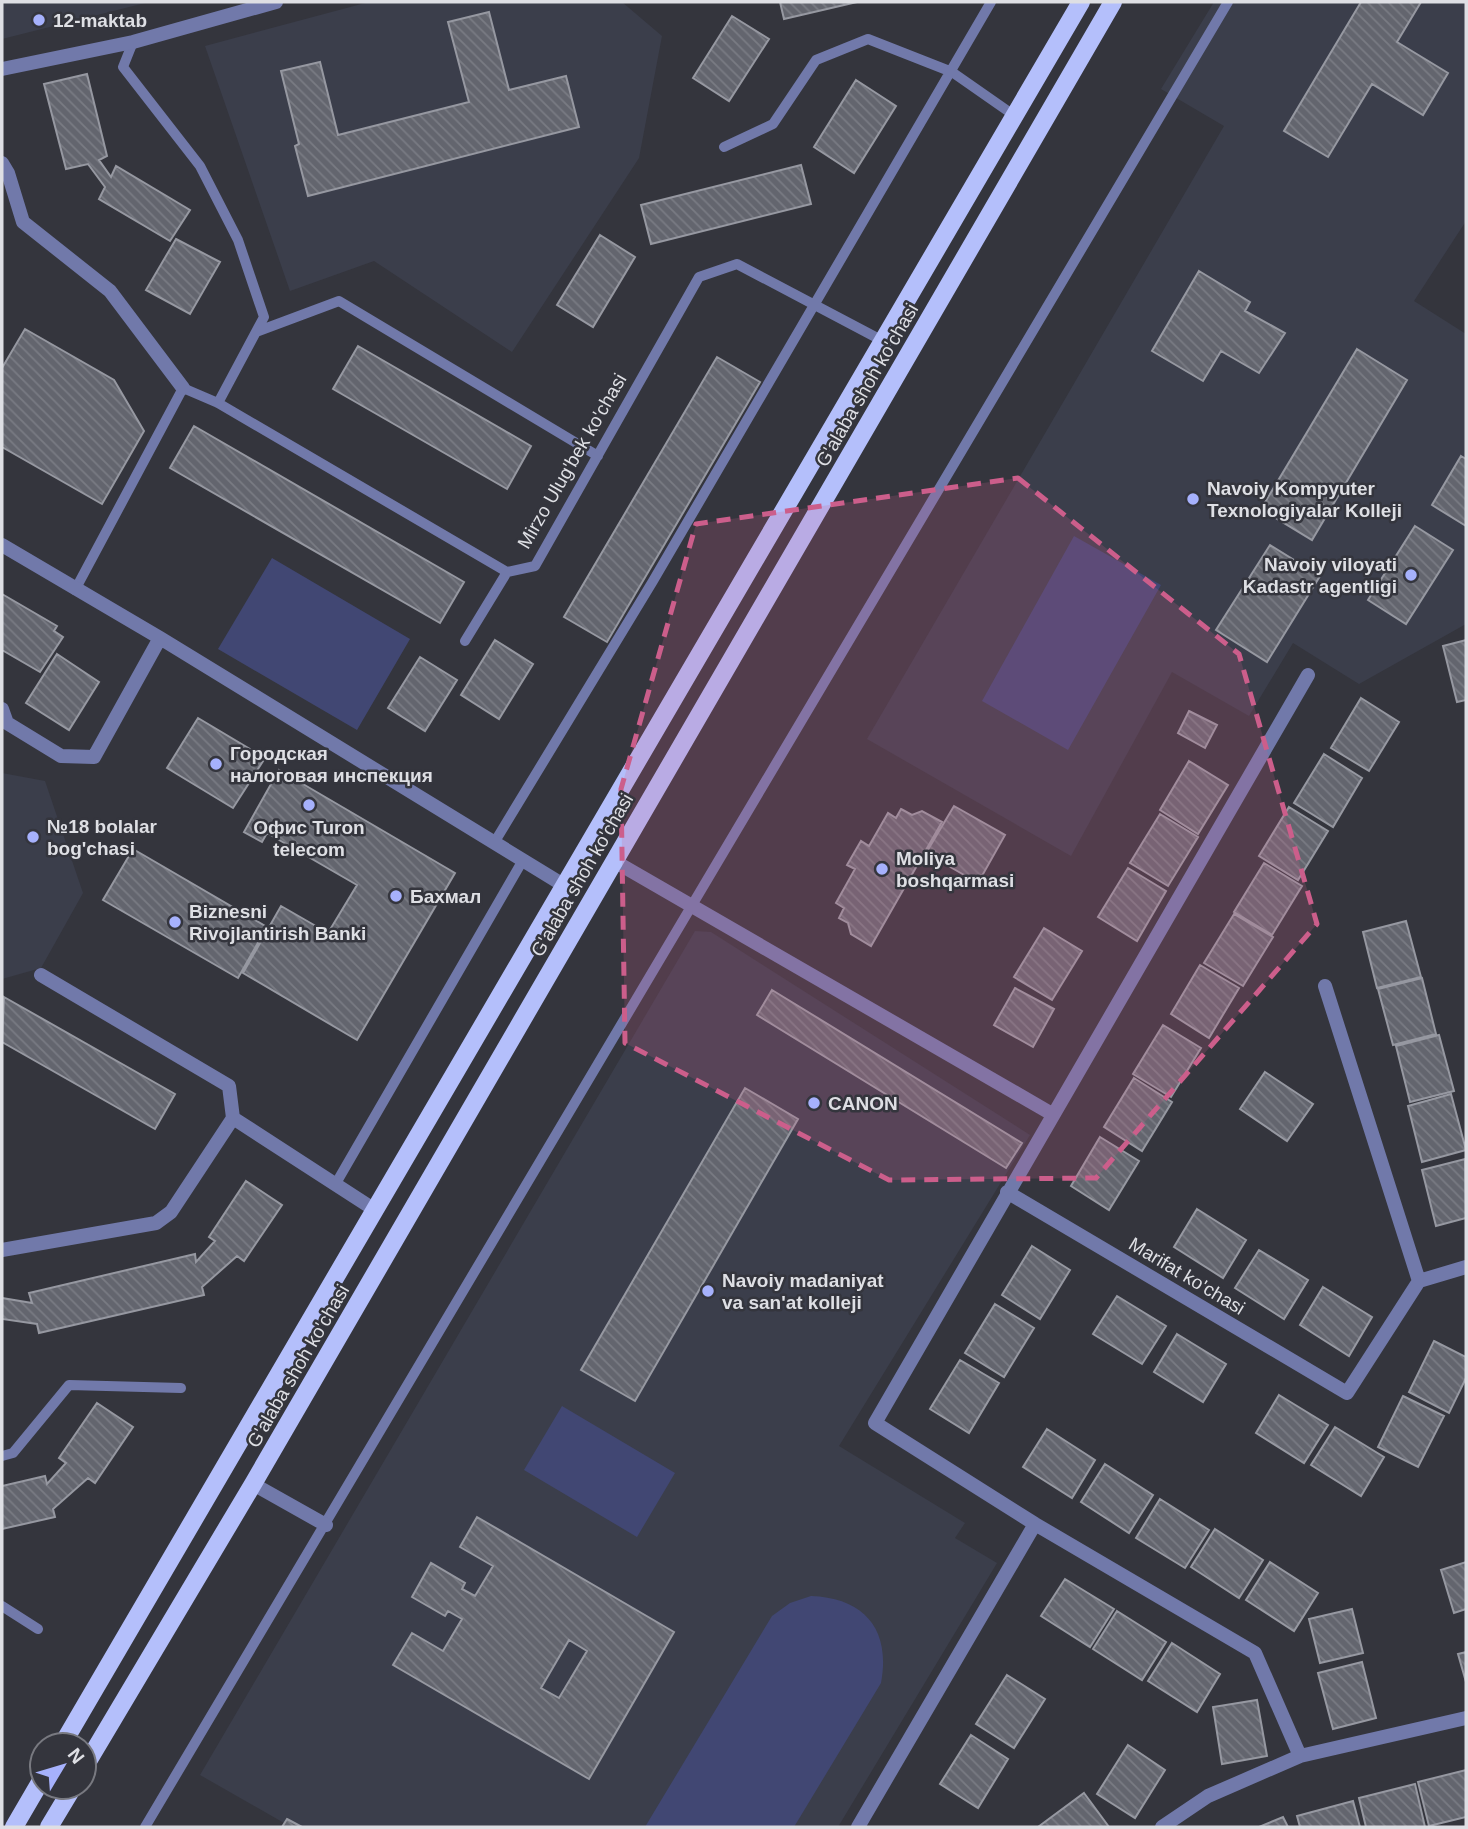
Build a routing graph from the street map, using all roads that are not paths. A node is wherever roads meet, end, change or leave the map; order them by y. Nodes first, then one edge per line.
1 (276, 2) edge
2 (992, 2) edge
3 (1081, 2) edge
4 (1113, 2) edge
5 (1227, 2) edge
6 (132, 42) junction
7 (2, 69) edge
8 (952, 72) junction
9 (1015, 116) junction
10 (723, 147) dead end
11 (4, 173) edge
12 (815, 304) junction
13 (256, 332) junction
14 (883, 341) junction
15 (183, 388) junction
16 (218, 403) junction
17 (598, 456) junction
18 (2, 545) edge
19 (507, 572) junction
20 (75, 590) junction
21 (160, 638) junction
22 (465, 641) dead end
23 (1308, 675) dead end
24 (2, 709) edge
25 (494, 843) junction
26 (523, 860) junction
27 (614, 861) junction
28 (565, 886) junction
29 (691, 904) junction
30 (41, 975) dead end
31 (1325, 986) dead end
32 (1052, 1114) junction
33 (233, 1118) junction
34 (335, 1185) junction
35 (1007, 1192) junction
36 (374, 1210) junction
37 (2, 1250) edge
38 (1466, 1267) edge
39 (1419, 1281) junction
40 (181, 1388) dead end
41 (2, 1456) edge
42 (253, 1484) junction
43 (1035, 1524) junction
44 (326, 1525) junction
45 (2, 1606) edge
46 (38, 1629) dead end
47 (1466, 1718) edge
48 (70, 1731) edge
49 (98, 1744) edge
50 (1300, 1756) junction
51 (29, 1801) edge
52 (65, 1801) edge
53 (14, 1827) edge
54 (49, 1827) edge
55 (145, 1827) edge
56 (858, 1827) edge
57 (1162, 1827) edge

1 - 6 street
2 - 8 lane
3 - 9 main road, G'alaba shoh ko'chasi
4 - 27 main road, G'alaba shoh ko'chasi
5 - 29 lane
6 - 7 street
6 - 13 lane
8 - 9 lane
8 - 10 lane
8 - 12 lane
9 - 14 main road, G'alaba shoh ko'chasi
11 - 15 street
12 - 14 lane
12 - 17 lane, Mirzo Ulug'bek ko'chasi
12 - 25 lane
13 - 16 lane
13 - 17 lane
14 - 28 main road, G'alaba shoh ko'chasi
15 - 16 lane
15 - 20 lane
16 - 19 lane
17 - 19 lane, Mirzo Ulug'bek ko'chasi
18 - 20 street
19 - 22 lane
20 - 21 street
21 - 24 street
21 - 25 street
23 - 32 street
25 - 26 street
26 - 28 street
26 - 34 lane
27 - 29 street
27 - 42 main road, G'alaba shoh ko'chasi
28 - 36 main road, G'alaba shoh ko'chasi
29 - 32 street
29 - 44 lane
30 - 33 street
31 - 39 street
32 - 35 street
33 - 34 street
33 - 37 street
34 - 36 street
35 - 39 street, Marifat ko'chasi
35 - 43 street
36 - 48 main road, G'alaba shoh ko'chasi
38 - 39 street
40 - 41 lane
42 - 44 street
42 - 49 main road, G'alaba shoh ko'chasi
43 - 50 street
43 - 56 street
44 - 55 lane
45 - 46 lane
47 - 50 street
50 - 57 street
51 - 53 main road
52 - 54 main road

